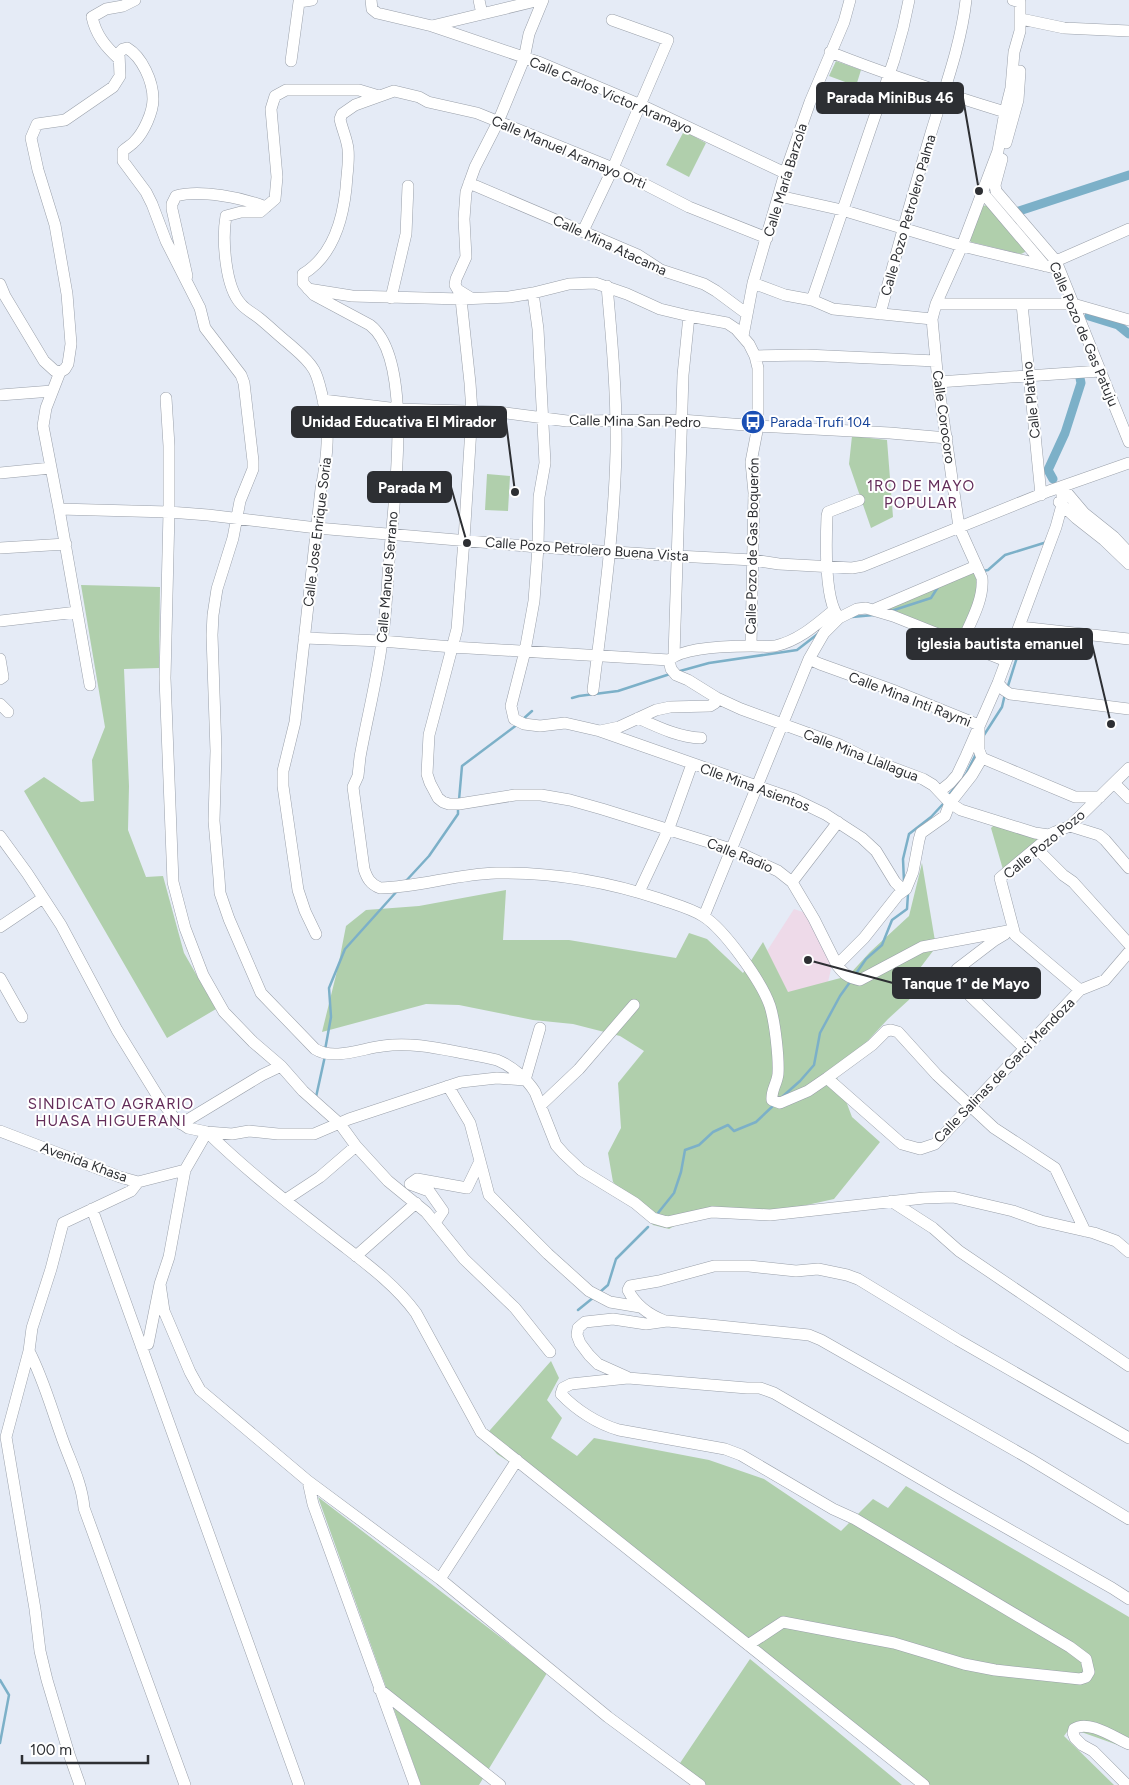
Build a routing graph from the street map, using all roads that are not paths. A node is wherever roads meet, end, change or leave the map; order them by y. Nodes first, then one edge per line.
1 (135, 0) edge
2 (312, 0) edge
3 (371, 0) edge
4 (479, 0) edge
5 (542, 0) edge
6 (850, 0) edge
7 (909, 0) edge
8 (966, 0) edge
9 (1014, 0) edge
10 (1029, 0) edge
11 (482, 14) junction
12 (612, 20) dead end
13 (1026, 20) junction
14 (432, 26) junction
15 (1129, 31) edge
16 (830, 52) junction
17 (524, 58) junction
18 (119, 59) junction
19 (291, 61) dead end
20 (888, 76) junction
21 (943, 94) junction
22 (379, 96) junction
23 (641, 105) junction
24 (1010, 111) junction
25 (498, 122) junction
26 (614, 168) junction
27 (785, 173) junction
28 (470, 183) junction
29 (408, 186) dead end
30 (983, 193) junction
31 (779, 196) junction
32 (266, 207) junction
33 (842, 210) junction
34 (903, 229) junction
35 (1129, 229) edge
36 (583, 231) junction
37 (767, 238) junction
38 (962, 246) junction
39 (1053, 265) junction
40 (186, 280) junction
41 (753, 283) junction
42 (0, 284) edge
43 (607, 286) junction
44 (306, 289) junction
45 (533, 294) junction
46 (391, 298) junction
47 (466, 298) junction
48 (812, 300) junction
49 (936, 304) junction
50 (1022, 304) junction
51 (1073, 304) junction
52 (747, 314) junction
53 (880, 314) junction
54 (689, 316) junction
55 (932, 319) junction
56 (1129, 320) edge
57 (743, 336) junction
58 (755, 356) junction
59 (936, 361) junction
60 (1100, 371) junction
61 (60, 372) junction
62 (1028, 376) junction
63 (938, 382) junction
64 (52, 391) junction
65 (0, 395) edge
66 (166, 398) dead end
67 (323, 400) junction
68 (398, 409) junction
69 (472, 412) junction
70 (542, 417) junction
71 (681, 420) junction
72 (616, 421) junction
73 (758, 426) junction
74 (947, 438) junction
75 (1129, 442) edge
76 (1129, 463) edge
77 (51, 468) junction
78 (0, 473) edge
79 (1062, 487) junction
80 (1045, 493) junction
81 (859, 500) dead end
82 (1062, 505) junction
83 (60, 509) junction
84 (169, 512) junction
85 (236, 519) junction
86 (959, 527) junction
87 (318, 528) junction
88 (391, 535) junction
89 (464, 540) junction
90 (66, 544) junction
91 (538, 547) junction
92 (0, 548) edge
93 (609, 552) junction
94 (1129, 553) edge
95 (677, 556) junction
96 (753, 560) junction
97 (1129, 564) edge
98 (976, 566) junction
99 (828, 567) junction
100 (875, 610) junction
101 (77, 612) junction
102 (837, 614) junction
103 (0, 621) edge
104 (1020, 626) junction
105 (1126, 637) edge
106 (304, 638) junction
107 (382, 641) junction
108 (962, 642) junction
109 (751, 646) junction
110 (452, 647) junction
111 (525, 651) junction
112 (598, 656) junction
113 (671, 658) junction
114 (0, 659) edge
115 (810, 659) junction
116 (1006, 661) junction
117 (0, 679) edge
118 (998, 683) junction
119 (90, 685) dead end
120 (593, 690) dead end
121 (717, 698) junction
122 (1129, 709) edge
123 (638, 718) junction
124 (783, 725) junction
125 (979, 725) junction
126 (600, 731) junction
127 (701, 738) dead end
128 (982, 758) junction
129 (692, 764) junction
130 (1129, 768) edge
131 (1115, 784) junction
132 (758, 786) junction
133 (1129, 787) edge
134 (940, 791) junction
135 (1100, 797) junction
136 (1129, 798) edge
137 (950, 803) junction
138 (838, 822) junction
139 (1070, 826) junction
140 (669, 828) junction
141 (1055, 832) junction
142 (0, 836) edge
143 (1036, 848) junction
144 (731, 849) junction
145 (1129, 868) edge
146 (792, 882) junction
147 (906, 889) junction
148 (639, 892) junction
149 (43, 898) junction
150 (704, 916) junction
151 (0, 927) edge
152 (1013, 930) junction
153 (316, 934) dead end
154 (1129, 944) edge
155 (1129, 952) edge
156 (837, 965) junction
157 (0, 978) edge
158 (1080, 990) junction
159 (634, 1005) dead end
160 (22, 1017) dead end
161 (540, 1028) dead end
162 (1024, 1048) junction
163 (281, 1066) junction
164 (827, 1078) junction
165 (525, 1080) junction
166 (448, 1086) junction
167 (541, 1105) junction
168 (971, 1106) junction
169 (181, 1124) junction
170 (340, 1124) junction
171 (0, 1131) edge
172 (207, 1132) junction
173 (356, 1146) junction
174 (480, 1161) junction
175 (185, 1170) junction
176 (138, 1182) junction
177 (285, 1200) junction
178 (891, 1201) junction
179 (416, 1203) junction
180 (92, 1210) junction
181 (435, 1223) junction
182 (1085, 1231) junction
183 (1129, 1252) edge
184 (356, 1256) junction
185 (160, 1284) junction
186 (640, 1307) junction
187 (667, 1321) junction
188 (142, 1346) junction
189 (29, 1351) junction
190 (550, 1352) dead end
191 (1129, 1366) edge
192 (628, 1378) junction
193 (1129, 1438) edge
194 (517, 1460) junction
195 (308, 1481) junction
196 (1129, 1519) edge
197 (440, 1579) junction
198 (1129, 1600) edge
199 (748, 1645) junction
200 (379, 1689) junction
201 (1129, 1744) edge
202 (80, 1785) edge
203 (185, 1785) edge
204 (299, 1785) edge
205 (415, 1785) edge
206 (500, 1785) edge
207 (700, 1785) edge
208 (924, 1785) edge
209 (1127, 1785) edge

1 - 18 street
2 - 19 street
3 - 14 street, Calle Carlos Victor Aramayo
4 - 11 street
5 - 11 street
5 - 17 street
6 - 16 street, Calle María Barzola
7 - 20 street
8 - 21 street, Calle Pozo Petrolero Palma
9 - 24 street
10 - 13 street
11 - 14 street
12 - 23 street
13 - 15 street
13 - 24 street
14 - 17 street, Calle Carlos Victor Aramayo
16 - 20 street
16 - 27 street, Calle María Barzola
17 - 23 street, Calle Carlos Victor Aramayo
17 - 25 street
18 - 40 street
18 - 61 street
20 - 21 street
20 - 33 street
21 - 24 street
21 - 34 street, Calle Pozo Petrolero Palma
22 - 25 street, Calle Manuel Aramayo Orti
22 - 32 street
22 - 44 street
23 - 26 street
23 - 27 street, Calle Carlos Victor Aramayo
24 - 30 street, Calle Corocoro
24 - 39 street, Calle Pozo de Gas Patuju
25 - 26 street, Calle Manuel Aramayo Orti
25 - 28 street
26 - 36 street
26 - 37 street, Calle Manuel Aramayo Orti
27 - 31 street, Calle María Barzola
28 - 36 street, Calle Mina Atacama
28 - 47 street
29 - 46 street
30 - 38 street, Calle Corocoro
30 - 39 street
31 - 33 street
31 - 37 street, Calle María Barzola
32 - 40 street
32 - 67 street, Calle Jose Enrique Soria
33 - 34 street
33 - 48 street
34 - 38 street
34 - 53 street, Calle Pozo Petrolero Palma
35 - 39 street
36 - 52 street, Calle Mina Atacama
37 - 41 street, Calle María Barzola
38 - 39 street
38 - 49 street, Calle Corocoro
39 - 51 street, Calle Pozo de Gas Patuju
40 - 85 street
41 - 48 street
41 - 52 street, Calle María Barzola
42 - 61 street
43 - 45 street
43 - 54 street
43 - 72 street
44 - 46 street
44 - 68 street, Calle Manuel Serrano
45 - 47 street
45 - 70 street
46 - 47 street
47 - 69 street
48 - 53 street
49 - 50 street
49 - 55 street, Calle Corocoro
50 - 51 street
50 - 62 street, Calle Platino
51 - 56 street
51 - 60 street, Calle Pozo de Gas Patuju
52 - 57 street, Calle María Barzola
53 - 55 street
54 - 57 street
54 - 71 street
55 - 59 street, Calle Corocoro
57 - 58 street
58 - 59 street
58 - 73 street, Calle Pozo de Gas Boquerón
59 - 63 street, Calle Corocoro
60 - 62 street
60 - 75 street, Calle Pozo de Gas Patuju
61 - 64 street
62 - 63 street
62 - 80 street, Calle Platino
63 - 74 street, Calle Corocoro
64 - 65 street
64 - 77 street
66 - 84 street
67 - 68 street, Calle Mina San Pedro
67 - 87 street, Calle Jose Enrique Soria
68 - 69 street, Calle Mina San Pedro
68 - 88 street, Calle Manuel Serrano
69 - 70 street, Calle Mina San Pedro
69 - 89 street
70 - 72 street, Calle Mina San Pedro
70 - 91 street
71 - 72 street, Calle Mina San Pedro
71 - 73 street, Calle Mina San Pedro
71 - 95 street
72 - 93 street
73 - 74 street, Calle Mina San Pedro
73 - 96 street, Calle Pozo de Gas Boquerón
74 - 86 street, Calle Corocoro
76 - 79 street, Calle Pozo Petrolero Buena Vista
77 - 78 street
77 - 83 street
79 - 80 street, Calle Pozo Petrolero Buena Vista
79 - 82 street
79 - 94 street
80 - 82 street
80 - 86 street, Calle Pozo Petrolero Buena Vista
81 - 99 street
82 - 97 street
82 - 104 street
83 - 84 street, Calle Pozo Petrolero Buena Vista
83 - 90 street
84 - 85 street, Calle Pozo Petrolero Buena Vista
84 - 163 street
85 - 87 street, Calle Pozo Petrolero Buena Vista
85 - 165 street
86 - 98 street, Calle Corocoro
86 - 99 street, Calle Pozo Petrolero Buena Vista
87 - 88 street, Calle Pozo Petrolero Buena Vista
87 - 106 street, Calle Jose Enrique Soria
88 - 89 street, Calle Pozo Petrolero Buena Vista
88 - 107 street, Calle Manuel Serrano
89 - 91 street, Calle Pozo Petrolero Buena Vista
89 - 110 street
90 - 92 street
90 - 101 street
91 - 93 street, Calle Pozo Petrolero Buena Vista
91 - 111 street
93 - 95 street, Calle Pozo Petrolero Buena Vista
93 - 112 street
95 - 96 street, Calle Pozo Petrolero Buena Vista
95 - 113 street
96 - 99 street, Calle Pozo Petrolero Buena Vista
96 - 109 street, Calle Pozo de Gas Boquerón
98 - 100 street
98 - 108 street, Calle Corocoro
99 - 102 street
100 - 102 street
100 - 108 street
101 - 103 street
101 - 119 street
102 - 109 street
102 - 115 street
104 - 105 street
104 - 116 street
106 - 107 street
106 - 153 street, Calle Jose Enrique Soria
107 - 110 street
107 - 148 street, Calle Manuel Serrano
108 - 116 street
109 - 113 street
110 - 111 street
110 - 140 street, Calle Radio
111 - 112 street
111 - 126 street, Clle Mina Asientos
112 - 113 street
112 - 120 street
113 - 121 street, Calle Mina Llallagua
114 - 117 street
115 - 124 street
115 - 125 street, Calle Mina Inti Raymi
116 - 118 street
118 - 122 street
118 - 125 street
121 - 123 street
121 - 124 street, Calle Mina Llallagua
123 - 126 street
123 - 127 street
124 - 132 street
124 - 134 street, Calle Mina Llallagua
125 - 128 street, Calle Mina Inti Raymi
125 - 134 street
126 - 129 street, Clle Mina Asientos
128 - 135 street
128 - 137 street
129 - 132 street, Clle Mina Asientos
129 - 140 street
130 - 131 street, Calle Pozo Pozo
131 - 133 street
131 - 135 street, Calle Pozo Pozo
131 - 136 street
132 - 138 street, Clle Mina Asientos
132 - 144 street
134 - 137 street, Calle Mina Llallagua
135 - 139 street, Calle Pozo Pozo
137 - 141 street, Calle Mina Llallagua
137 - 147 street
138 - 146 street
138 - 147 street, Clle Mina Asientos
139 - 141 street, Calle Pozo Pozo
139 - 145 street
140 - 144 street, Calle Radio
140 - 148 street
141 - 143 street, Calle Pozo Pozo
142 - 149 street
143 - 152 street, Calle Pozo Pozo
143 - 154 street
144 - 146 street, Calle Radio
144 - 150 street
146 - 156 street, Calle Radio
147 - 156 street
148 - 150 street
149 - 151 street
149 - 169 street
150 - 164 street
152 - 156 street
152 - 158 street
152 - 162 street
155 - 158 street, Calle Salinas de Garci Mendoza
157 - 160 street
158 - 162 street, Calle Salinas de Garci Mendoza
159 - 167 street
161 - 165 street
162 - 168 street, Calle Salinas de Garci Mendoza
163 - 169 street
163 - 170 street
164 - 168 street, Calle Salinas de Garci Mendoza
164 - 168 street
165 - 166 street
165 - 167 street
166 - 170 street
166 - 174 street
167 - 178 street
168 - 182 street
169 - 172 street
170 - 172 street
170 - 173 street
171 - 176 street, Avenida Khasa
172 - 175 street
172 - 177 street
173 - 177 street
173 - 179 street
174 - 181 street
174 - 186 street
175 - 176 street, Avenida Khasa
175 - 185 street
176 - 180 street
177 - 184 street
178 - 182 street
178 - 191 street
179 - 181 street
179 - 184 street
180 - 188 street
180 - 189 street
181 - 190 street
182 - 183 street
184 - 194 street
185 - 188 street
185 - 195 street
186 - 187 street
186 - 193 street
187 - 192 street
187 - 196 street
188 - 204 street
189 - 202 street
189 - 203 street
192 - 198 street
192 - 199 street
194 - 197 street
194 - 199 street
195 - 197 street
195 - 200 street
197 - 207 street
199 - 208 street
200 - 205 street
200 - 206 street
201 - 209 street

